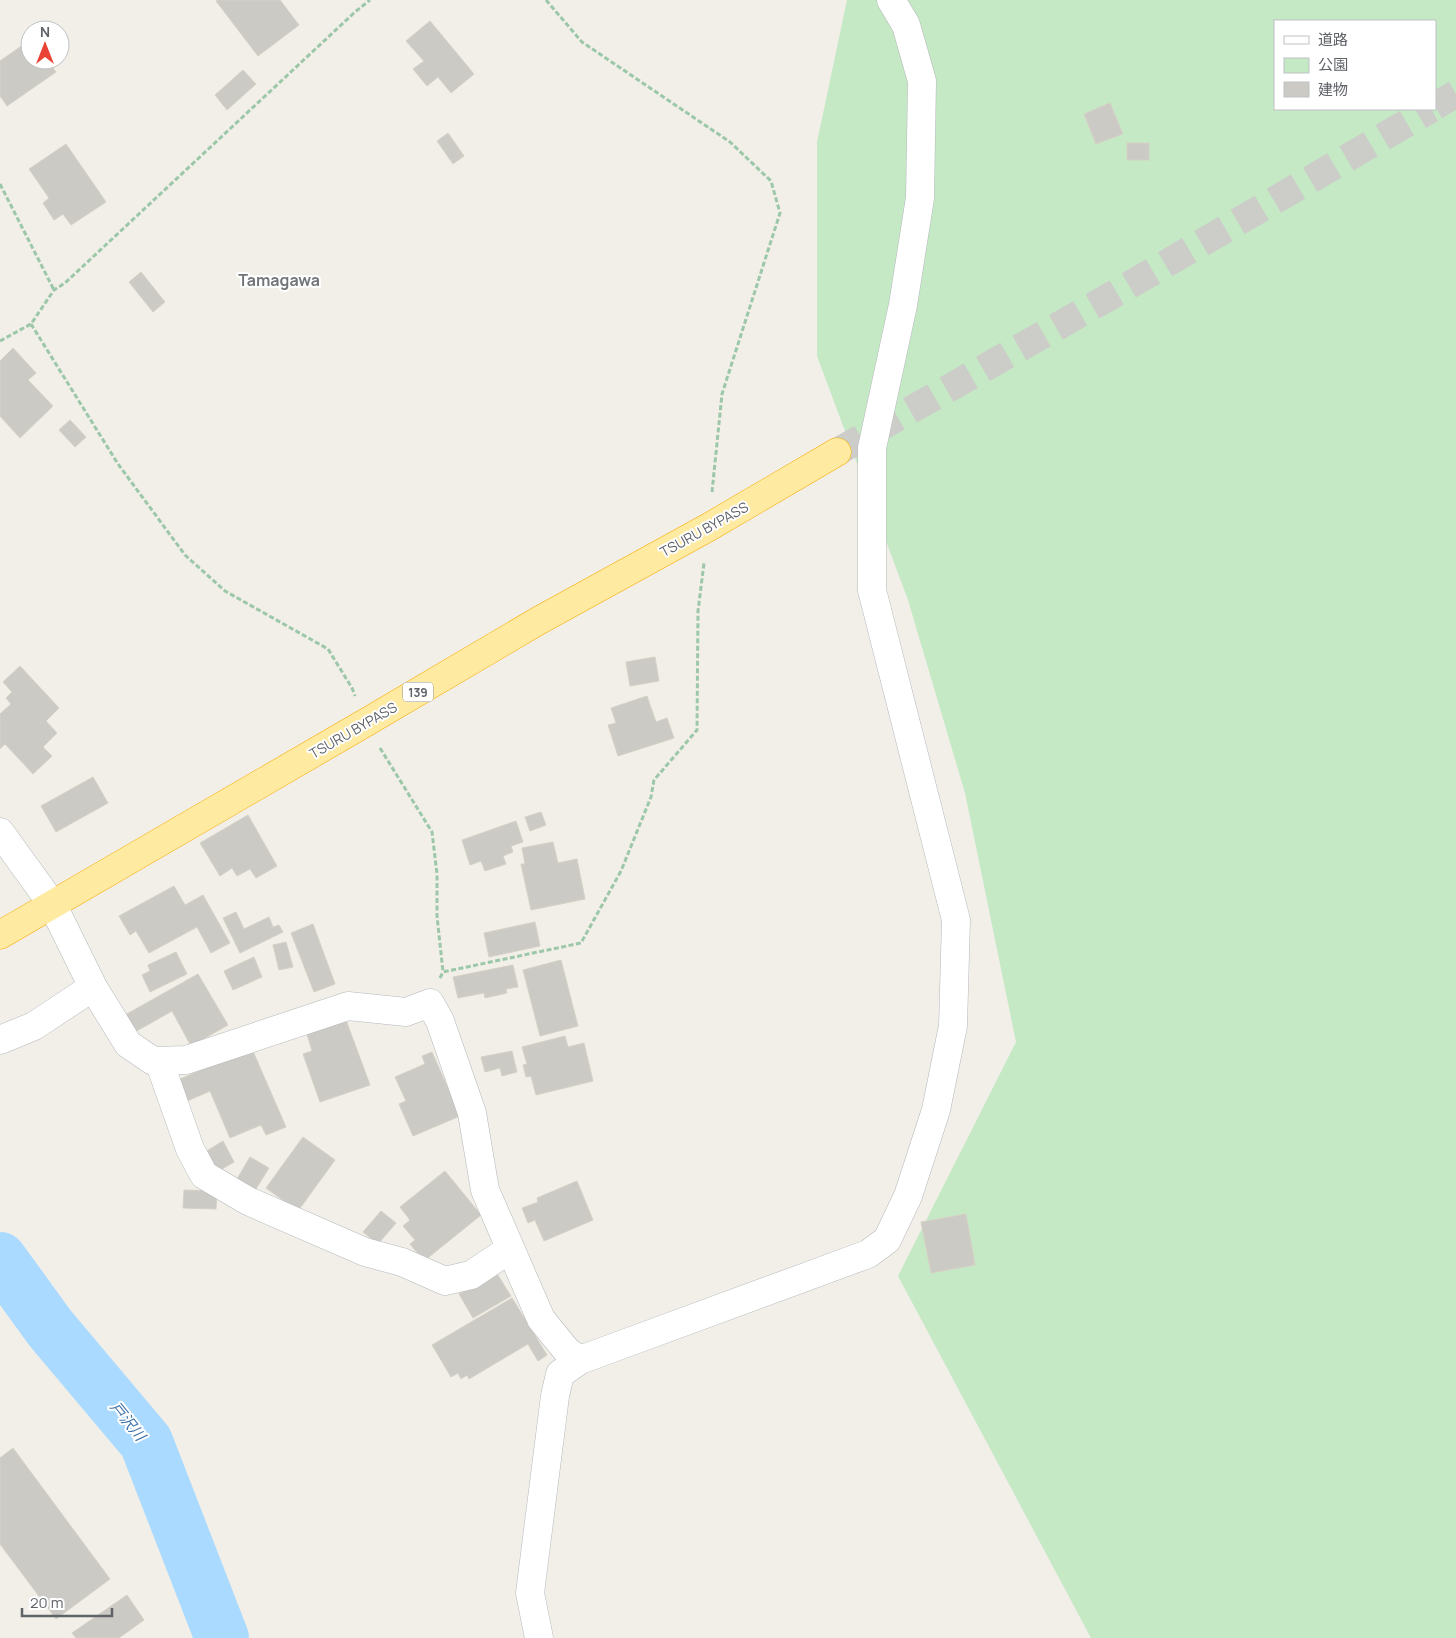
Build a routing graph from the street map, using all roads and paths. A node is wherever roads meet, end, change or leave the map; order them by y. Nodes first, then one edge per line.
1 (370, 0) edge
2 (546, 0) edge
3 (890, 0) edge
4 (0, 184) edge
5 (54, 290) junction
6 (31, 324) junction
7 (0, 341) edge
8 (837, 452) tunnel mouth
9 (709, 527) junction
10 (366, 724) junction
11 (0, 832) edge
12 (52, 904) junction
13 (0, 935) edge
14 (443, 972) junction
15 (93, 987) junction
16 (430, 1003) junction
17 (0, 1040) edge
18 (160, 1061) junction
19 (510, 1250) junction
20 (580, 1360) junction
21 (539, 1638) edge

1 - 5 path
2 - 9 path
3 - 20 street
4 - 5 path
5 - 6 path
6 - 7 path
6 - 10 path
8 - 9 highway, TSURU BYPASS / 139
9 - 10 highway, TSURU BYPASS / 139
9 - 14 path
10 - 12 highway, TSURU BYPASS / 139
10 - 14 path
11 - 12 street
12 - 13 highway, TSURU BYPASS / 139
12 - 15 street
14 - 16 path
15 - 17 street
15 - 18 street
16 - 18 street
16 - 19 street
18 - 19 street
19 - 20 street
20 - 21 street

